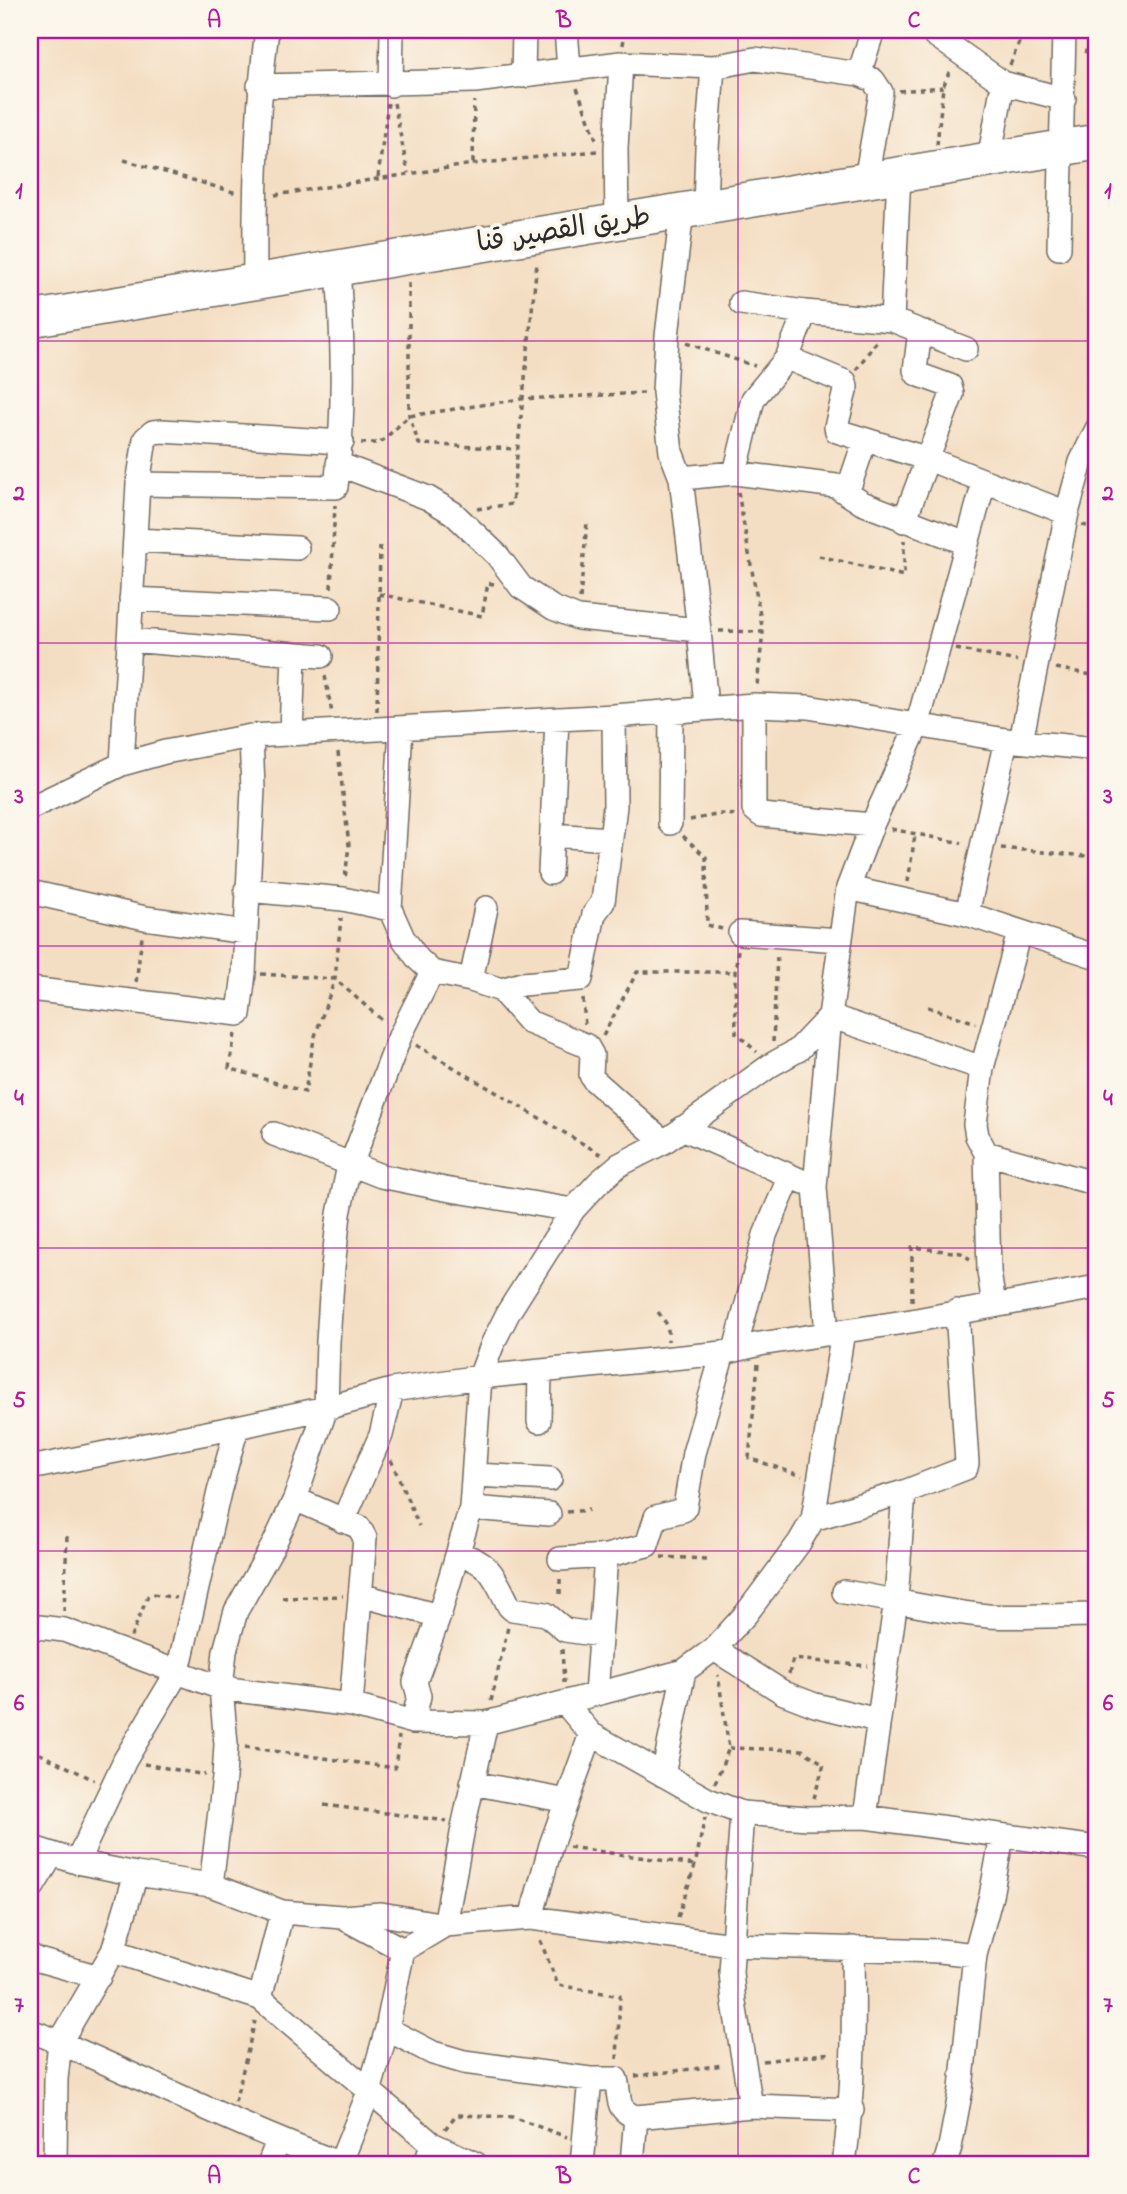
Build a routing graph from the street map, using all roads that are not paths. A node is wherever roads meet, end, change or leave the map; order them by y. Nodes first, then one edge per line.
1 (267, 30) edge
2 (393, 30) edge
3 (524, 30) edge
4 (566, 30) edge
5 (873, 30) edge
6 (928, 30) edge
7 (1064, 30) edge
8 (621, 63) junction
9 (713, 67) junction
10 (569, 68) junction
11 (859, 74) junction
12 (523, 76) junction
13 (1003, 83) junction
14 (391, 85) junction
15 (260, 86) junction
16 (1064, 99) junction
17 (1097, 142) edge
18 (1063, 147) junction
19 (989, 160) junction
20 (882, 178) junction
21 (694, 209) junction
22 (617, 222) junction
23 (1059, 248) dead end
24 (338, 268) junction
25 (255, 282) junction
26 (741, 303) dead end
27 (805, 313) junction
28 (30, 319) edge
29 (892, 320) junction
30 (920, 331) junction
31 (967, 349) dead end
32 (780, 365) junction
33 (1097, 429) edge
34 (865, 440) junction
35 (928, 459) junction
36 (339, 464) junction
37 (735, 473) junction
38 (681, 478) junction
39 (984, 482) junction
40 (138, 484) junction
41 (847, 493) junction
42 (1067, 513) junction
43 (905, 521) junction
44 (135, 540) junction
45 (966, 543) junction
46 (297, 548) dead end
47 (131, 599) junction
48 (330, 608) road end
49 (699, 630) junction
50 (130, 639) junction
51 (294, 655) junction
52 (321, 656) road end
53 (754, 705) junction
54 (706, 707) junction
55 (671, 711) junction
56 (614, 716) junction
57 (557, 719) junction
58 (917, 726) junction
59 (401, 729) junction
60 (291, 733) junction
61 (251, 736) junction
62 (1014, 741) junction
63 (1097, 749) edge
64 (122, 764) junction
65 (30, 808) edge
66 (670, 823) road end
67 (872, 825) junction
68 (552, 835) junction
69 (610, 839) junction
70 (550, 873) dead end
71 (848, 888) junction
72 (246, 890) junction
73 (30, 892) edge
74 (486, 908) dead end
75 (390, 909) junction
76 (967, 914) junction
77 (246, 932) junction
78 (740, 933) road end
79 (1019, 933) junction
80 (840, 940) junction
81 (1097, 957) edge
82 (432, 972) junction
83 (471, 980) junction
84 (30, 989) edge
85 (501, 990) junction
86 (830, 1016) junction
87 (982, 1068) junction
88 (274, 1134) dead end
89 (673, 1135) junction
90 (986, 1153) junction
91 (352, 1164) junction
92 (790, 1176) junction
93 (1097, 1184) edge
94 (815, 1187) junction
95 (573, 1210) junction
96 (1097, 1287) edge
97 (994, 1305) junction
98 (957, 1311) junction
99 (835, 1332) junction
100 (729, 1351) junction
101 (540, 1372) junction
102 (480, 1377) junction
103 (391, 1390) junction
104 (326, 1408) junction
105 (539, 1421) dead end
106 (237, 1427) junction
107 (30, 1468) edge
108 (475, 1475) junction
109 (550, 1479) dead end
110 (905, 1492) junction
111 (295, 1499) junction
112 (471, 1508) junction
113 (549, 1514) dead end
114 (813, 1519) junction
115 (343, 1521) junction
116 (457, 1554) junction
117 (606, 1556) junction
118 (560, 1559) road end
119 (844, 1592) dead end
120 (360, 1595) junction
121 (896, 1600) junction
122 (1097, 1615) edge
123 (439, 1616) junction
124 (30, 1626) edge
125 (600, 1635) junction
126 (714, 1649) junction
127 (178, 1671) junction
128 (684, 1671) junction
129 (221, 1688) junction
130 (596, 1694) junction
131 (565, 1703) junction
132 (351, 1705) junction
133 (877, 1720) junction
134 (407, 1721) junction
135 (486, 1723) junction
136 (590, 1734) junction
137 (663, 1775) junction
138 (472, 1783) junction
139 (567, 1801) junction
140 (742, 1813) junction
141 (865, 1817) junction
142 (1002, 1836) junction
143 (30, 1847) edge
144 (1097, 1848) edge
145 (52, 1855) junction
146 (77, 1861) junction
147 (136, 1874) junction
148 (211, 1885) junction
149 (30, 1891) edge
150 (282, 1912) junction
151 (342, 1917) junction
152 (531, 1918) junction
153 (445, 1925) junction
154 (732, 1945) junction
155 (853, 1948) junction
156 (403, 1950) junction
157 (113, 1951) junction
158 (30, 1955) edge
159 (975, 1955) junction
160 (99, 1977) junction
161 (260, 1998) junction
162 (387, 2029) junction
163 (30, 2031) edge
164 (60, 2042) junction
165 (590, 2079) junction
166 (369, 2092) junction
167 (751, 2106) junction
168 (852, 2110) junction
169 (636, 2117) junction
170 (278, 2141) junction
171 (429, 2154) edge
172 (583, 2154) edge
173 (632, 2163) edge
174 (55, 2164) edge
175 (269, 2164) edge
176 (341, 2164) edge
177 (476, 2164) edge
178 (844, 2164) edge
179 (945, 2164) edge

1 - 15 street
2 - 14 street
3 - 12 street
4 - 10 street
5 - 11 street
6 - 13 street
7 - 16 street
8 - 9 street
8 - 10 street
8 - 22 street
9 - 11 street
9 - 21 street
10 - 12 street
11 - 20 street
12 - 14 street
13 - 16 street
13 - 19 street
14 - 15 street
15 - 25 street
16 - 18 street
17 - 18 highway, طريق القصير, قنا
18 - 19 highway, طريق القصير, قنا
18 - 23 street
19 - 20 highway, طريق القصير, قنا
20 - 21 highway, طريق القصير, قنا
20 - 29 street
21 - 22 highway, طريق القصير, قنا
21 - 38 street
22 - 24 highway, طريق القصير, قنا
24 - 25 highway, طريق القصير, قنا
24 - 36 street
25 - 28 highway, طريق القصير, قنا
26 - 27 street
27 - 29 street
27 - 32 street
29 - 30 street
30 - 31 street
30 - 35 street
32 - 34 street
32 - 37 street
33 - 42 street
34 - 35 street
34 - 41 street
35 - 39 street
35 - 43 street
36 - 40 street
36 - 40 street
36 - 49 street
37 - 38 street
37 - 41 street
38 - 49 street
39 - 42 street
39 - 45 street
40 - 44 street
41 - 43 street
42 - 62 street
43 - 45 street
44 - 46 street
44 - 47 street
45 - 58 street
47 - 48 street
47 - 50 street
49 - 54 street
50 - 51 street
50 - 64 street
51 - 52 street
51 - 60 street
53 - 54 street
53 - 58 street
53 - 67 street
54 - 55 street
55 - 56 street
55 - 66 street
56 - 57 street
56 - 69 street
57 - 59 street
57 - 68 street
58 - 62 street
58 - 67 street
59 - 60 street
59 - 75 street
60 - 61 street
61 - 64 street
61 - 72 street
62 - 63 street
62 - 76 street
64 - 65 street
67 - 71 street
68 - 69 street
68 - 70 street
69 - 85 street
71 - 76 street
71 - 80 street
72 - 75 street
72 - 77 street
73 - 77 street
74 - 83 street
75 - 82 street
76 - 79 street
77 - 84 street
78 - 80 street
79 - 81 street
79 - 87 street
80 - 86 street
82 - 83 street
82 - 91 street
83 - 85 street
85 - 89 street
86 - 87 street
86 - 89 street
86 - 94 street
87 - 90 street
88 - 91 street
89 - 92 street
89 - 95 street
90 - 93 street
90 - 97 street
91 - 95 street
91 - 104 street
92 - 94 street
92 - 100 street
94 - 99 street
95 - 102 street
96 - 97 street
97 - 98 street
98 - 99 street
98 - 110 street
99 - 100 street
99 - 114 street
100 - 101 street
100 - 117 street
101 - 102 street
101 - 105 street
102 - 103 street
102 - 108 street
103 - 104 street
103 - 115 street
104 - 106 street
104 - 111 street
106 - 107 street
106 - 127 street
108 - 109 street
108 - 112 street
110 - 114 street
110 - 121 street
111 - 115 street
111 - 129 street
112 - 113 street
112 - 116 street
114 - 126 street
115 - 120 street
116 - 123 street
116 - 125 street
117 - 118 street
117 - 125 street
119 - 121 street
120 - 123 street
120 - 132 street
121 - 122 street
121 - 133 street
123 - 134 street
124 - 127 street
125 - 130 street
126 - 128 street
126 - 133 street
127 - 129 street
127 - 146 street
128 - 130 street
128 - 137 street
129 - 132 street
129 - 148 street
130 - 131 street
131 - 135 street
131 - 136 street
132 - 134 street
133 - 141 street
134 - 135 street
135 - 138 street
136 - 137 street
136 - 139 street
137 - 140 street
138 - 139 street
138 - 153 street
139 - 152 street
140 - 141 street
140 - 154 street
141 - 142 street
142 - 144 street
142 - 159 street
143 - 145 street
145 - 146 street
145 - 149 street
146 - 147 street
147 - 148 street
147 - 157 street
148 - 150 street
150 - 151 street
150 - 161 street
151 - 153 street
151 - 156 street
152 - 153 street
152 - 154 street
153 - 156 street
154 - 155 street
154 - 167 street
155 - 159 street
155 - 168 street
156 - 162 street
157 - 160 street
157 - 161 street
158 - 160 street
159 - 179 street
160 - 164 street
161 - 166 street
162 - 165 street
162 - 166 street
163 - 164 street
164 - 170 street
164 - 174 street
165 - 169 street
165 - 172 street
166 - 171 street
166 - 176 street
167 - 168 street
167 - 169 street
168 - 178 street
169 - 173 street
170 - 175 street
170 - 176 street
171 - 177 street

